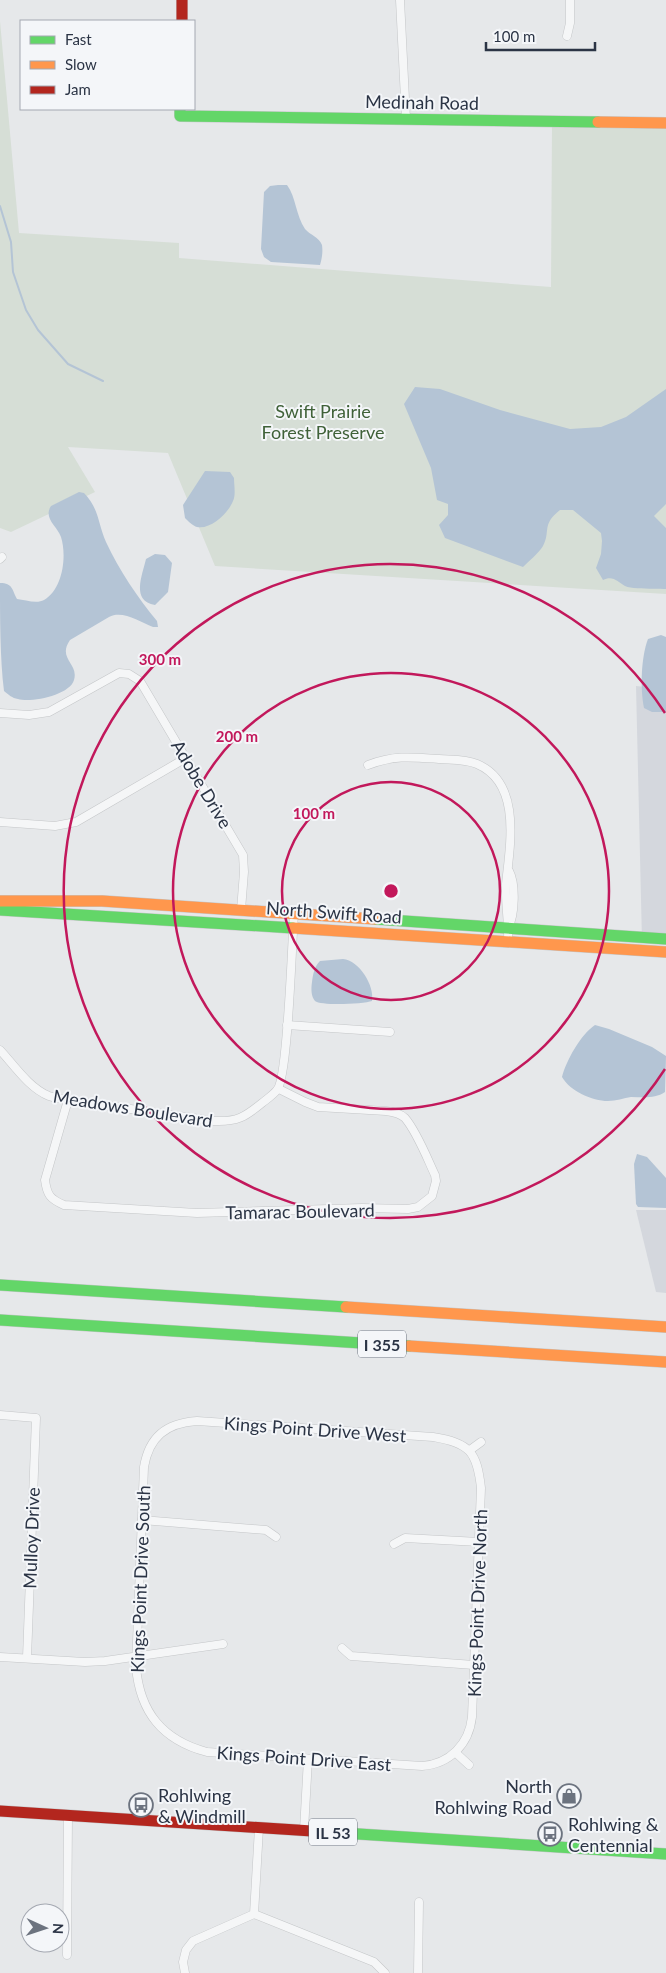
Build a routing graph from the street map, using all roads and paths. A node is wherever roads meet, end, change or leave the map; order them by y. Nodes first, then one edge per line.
1 (182, 0) edge
2 (400, 0) edge
3 (570, 0) edge
4 (182, 20) edge
5 (567, 36) dead end
6 (180, 111) edge
7 (406, 119) junction
8 (666, 123) edge
9 (0, 714) edge
10 (186, 758) junction
11 (368, 765) dead end
12 (0, 822) edge
13 (0, 901) edge
14 (0, 910) edge
15 (241, 910) junction
16 (294, 914) junction
17 (293, 928) junction
18 (508, 928) junction
19 (666, 939) edge
20 (508, 941) junction
21 (666, 952) edge
22 (287, 1025) junction
23 (390, 1032) dead end
24 (0, 1050) edge
25 (279, 1089) junction
26 (68, 1100) junction
27 (0, 1286) edge
28 (0, 1320) edge
29 (666, 1327) edge
30 (665, 1362) edge
31 (0, 1415) edge
32 (154, 1426) dead end
33 (168, 1428) joint
34 (159, 1434) junction
35 (481, 1442) dead end
36 (470, 1450) junction
37 (142, 1520) junction
38 (276, 1537) dead end
39 (479, 1542) junction
40 (394, 1544) dead end
41 (223, 1644) dead end
42 (342, 1648) dead end
43 (0, 1657) edge
44 (136, 1657) junction
45 (27, 1658) junction
46 (474, 1665) junction
47 (165, 1731) joint
48 (456, 1753) junction
49 (448, 1758) joint
50 (308, 1759) junction
51 (469, 1765) dead end
52 (0, 1811) edge
53 (68, 1815) junction
54 (259, 1828) junction
55 (304, 1830) junction
56 (666, 1854) edge
57 (419, 1902) dead end
58 (254, 1914) junction
59 (67, 1955) dead end
60 (185, 1973) edge
61 (385, 1973) edge
62 (418, 1973) edge

1 - 4 main road
2 - 7 street
3 - 5 street
6 - 7 main road, Medinah Road
7 - 8 main road, Medinah Road
9 - 10 street, Adobe Drive
10 - 12 street
10 - 15 street, Adobe Drive
11 - 18 street
13 - 15 main road, North Swift Road
14 - 17 main road, North Swift Road
15 - 16 main road, North Swift Road
16 - 17 street
16 - 18 main road, North Swift Road
17 - 20 main road, North Swift Road
17 - 22 street
18 - 19 main road, North Swift Road
18 - 20 street
20 - 21 main road, North Swift Road
22 - 23 street
22 - 25 street
24 - 26 street, Meadows Boulevard
25 - 26 street, Meadows Boulevard
25 - 26 street, Tamarac Boulevard
27 - 29 main road, I 355
28 - 30 main road, I 355
31 - 45 street, Mulloy Drive
32 - 34 street
33 - 34 street, Kings Point Drive South
33 - 36 street, Kings Point Drive West
34 - 37 street, Kings Point Drive South
35 - 36 street
36 - 39 street, Kings Point Drive North
37 - 38 street
37 - 44 street, Kings Point Drive South
39 - 40 street
39 - 46 street, Kings Point Drive North
41 - 44 street
42 - 46 street
43 - 45 street
44 - 45 street
44 - 47 street, Kings Point Drive South
46 - 48 street, Kings Point Drive North
47 - 50 street, Kings Point Drive East
48 - 49 street, Kings Point Drive North
48 - 51 street
49 - 50 street, Kings Point Drive East
50 - 55 street
52 - 53 main road, IL 53
53 - 54 main road, IL 53
53 - 59 street
54 - 55 main road, IL 53
54 - 58 street
55 - 56 main road, IL 53
57 - 62 street
58 - 60 street
58 - 61 street

